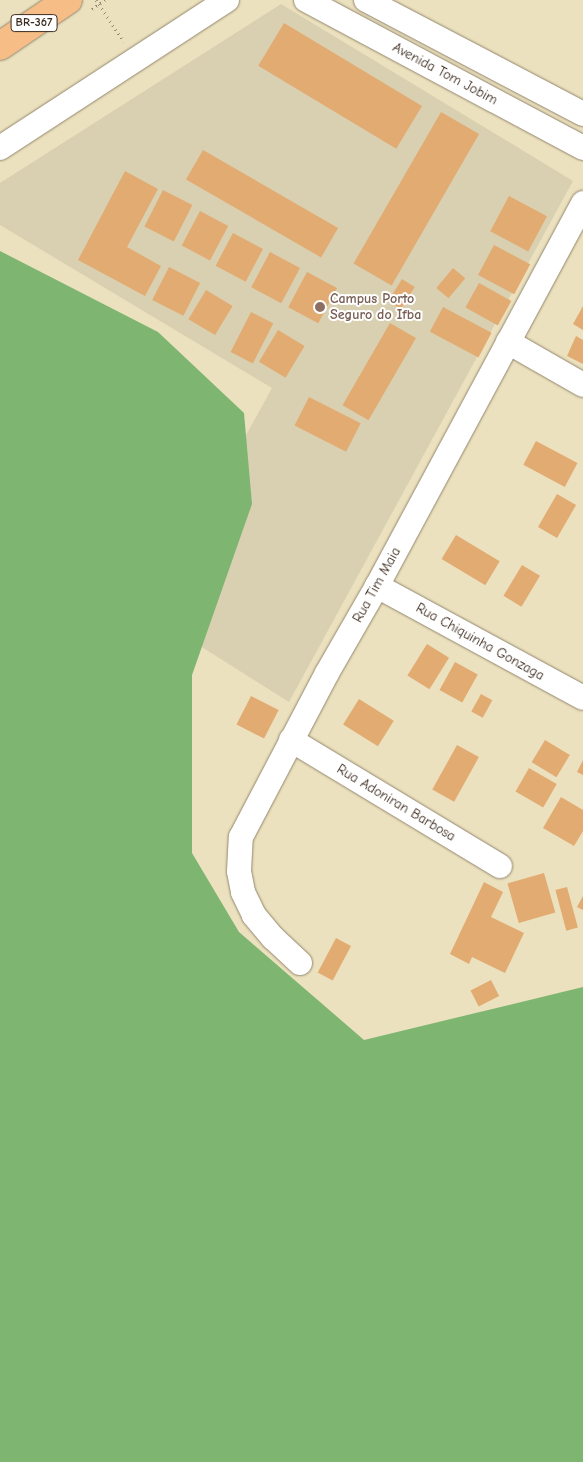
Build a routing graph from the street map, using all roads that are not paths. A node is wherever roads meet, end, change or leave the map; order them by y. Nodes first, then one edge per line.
1 (68, 0) edge
2 (228, 0) edge
3 (306, 0) edge
4 (366, 0) edge
5 (0, 46) edge
6 (583, 114) edge
7 (0, 148) edge
8 (583, 148) edge
9 (583, 203) edge
10 (508, 342) junction
11 (583, 385) edge
12 (377, 586) junction
13 (583, 698) edge
14 (292, 740) junction
15 (500, 866) dead end
16 (300, 963) dead end

1 - 5 main road, BR-367
2 - 7 street
3 - 8 street, Avenida Tom Jobim
4 - 6 street, Avenida Tom Jobim
9 - 10 street, Rua Tim Maia
10 - 11 street
10 - 12 street, Rua Tim Maia
12 - 13 street, Rua Chiquinha Gonzaga
12 - 14 street, Rua Tim Maia
14 - 15 street, Rua Adoniran Barbosa
14 - 16 street, Rua Tim Maia

